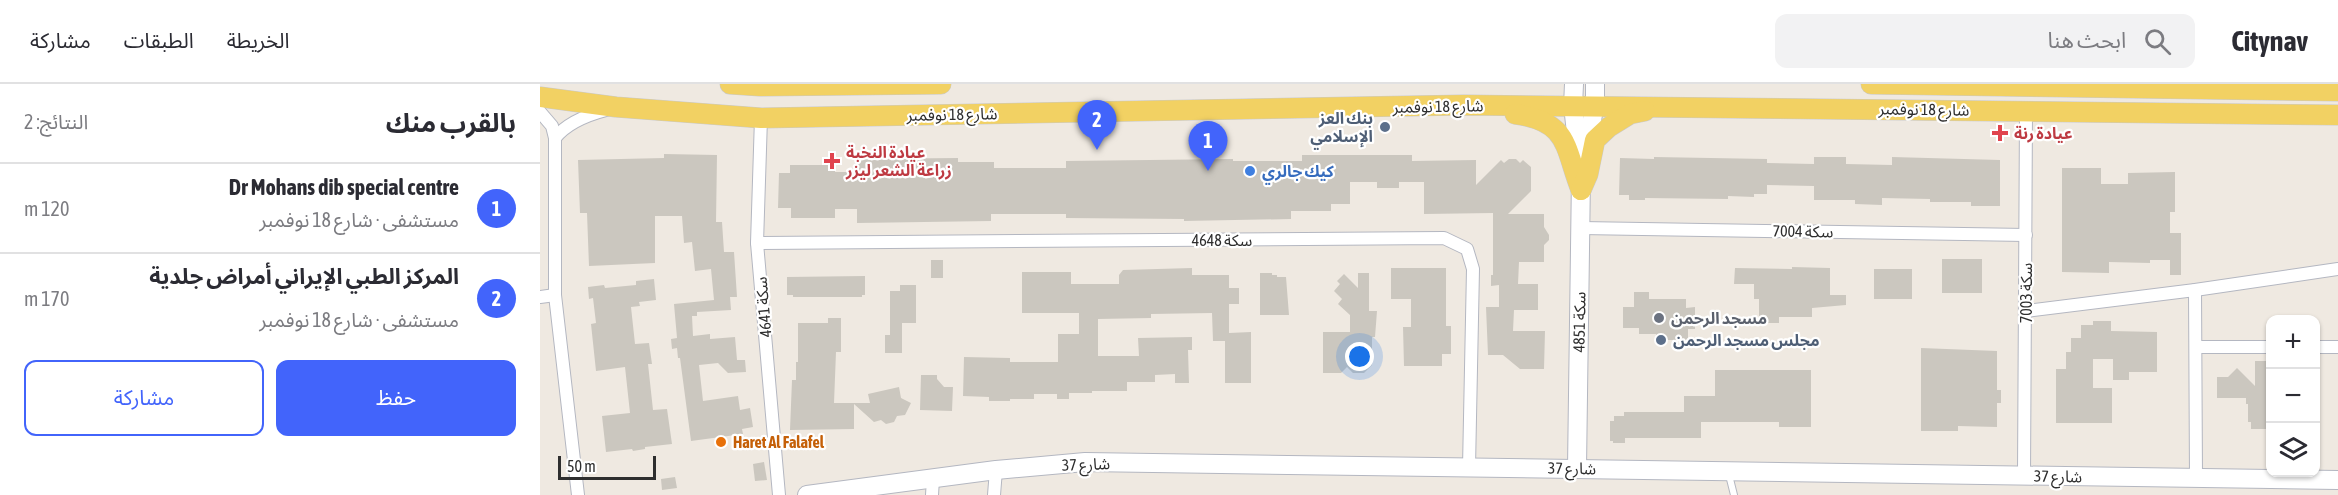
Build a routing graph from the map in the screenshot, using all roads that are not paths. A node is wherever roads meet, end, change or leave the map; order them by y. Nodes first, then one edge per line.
1 (730, 84) edge
2 (941, 84) edge
3 (1574, 84) edge
4 (1595, 84) edge
5 (1871, 84) edge
6 (759, 85) edge
7 (2143, 86) edge
8 (2248, 86) edge
9 (2338, 91) edge
10 (540, 96) edge
11 (1464, 105) junction
12 (1595, 105) junction
13 (1573, 106) junction
14 (1665, 106) junction
15 (616, 107) junction
16 (2026, 111) junction
17 (540, 112) edge
18 (2338, 115) edge
19 (761, 118) junction
20 (555, 138) junction
21 (1581, 183) junction
22 (1581, 228) junction
23 (2026, 235) junction
24 (757, 243) junction
25 (2338, 269) edge
26 (2195, 290) junction
27 (555, 295) junction
28 (540, 297) edge
29 (2026, 311) junction
30 (2196, 346) junction
31 (2266, 347) edge
32 (2320, 347) edge
33 (2338, 347) edge
34 (1469, 467) junction
35 (1577, 468) junction
36 (996, 470) junction
37 (1728, 471) junction
38 (2024, 475) junction
39 (2196, 478) junction
40 (2338, 480) edge
41 (933, 487) edge
42 (578, 495) edge
43 (779, 495) edge
44 (807, 495) edge
45 (994, 495) edge
46 (1734, 495) edge

1 - 6 main road, شارع 18 نوفمبر
2 - 6 main road, شارع 18 نوفمبر
3 - 13 street, سكة 4851
4 - 12 street, سكة 4851
5 - 7 main road, شارع 18 نوفمبر
7 - 8 main road, شارع 18 نوفمبر
8 - 9 main road, شارع 18 نوفمبر
10 - 15 main road, شارع 18 نوفمبر
11 - 13 main road, شارع 18 نوفمبر
11 - 19 main road, شارع 18 نوفمبر
11 - 21 main road
12 - 13 main road, شارع 18 نوفمبر
12 - 14 main road, شارع 18 نوفمبر
12 - 21 street, سكة 4851
13 - 21 street, سكة 4851
14 - 16 main road, شارع 18 نوفمبر
14 - 21 main road
15 - 19 main road, شارع 18 نوفمبر
15 - 20 street
16 - 18 main road, شارع 18 نوفمبر
16 - 23 street, سكة 7003
17 - 20 street
19 - 24 street, سكة 4641
20 - 27 street
21 - 22 street, سكة 4851
22 - 23 street, سكة 7004
22 - 35 street, سكة 4851
23 - 29 street, سكة 7003
24 - 34 street, سكة 4648
24 - 43 street, سكة 4641
25 - 26 street
26 - 29 street
26 - 30 street
27 - 28 street
27 - 42 street
29 - 38 street, سكة 7003
30 - 31 street
30 - 39 street
32 - 33 street
34 - 35 street, شارع 37
34 - 36 street, شارع 37
35 - 37 street, شارع 37
36 - 41 street, شارع 37
36 - 45 street
37 - 38 street, شارع 37
37 - 46 lane
38 - 39 street, شارع 37
39 - 40 street, شارع 37
41 - 44 street, شارع 37

